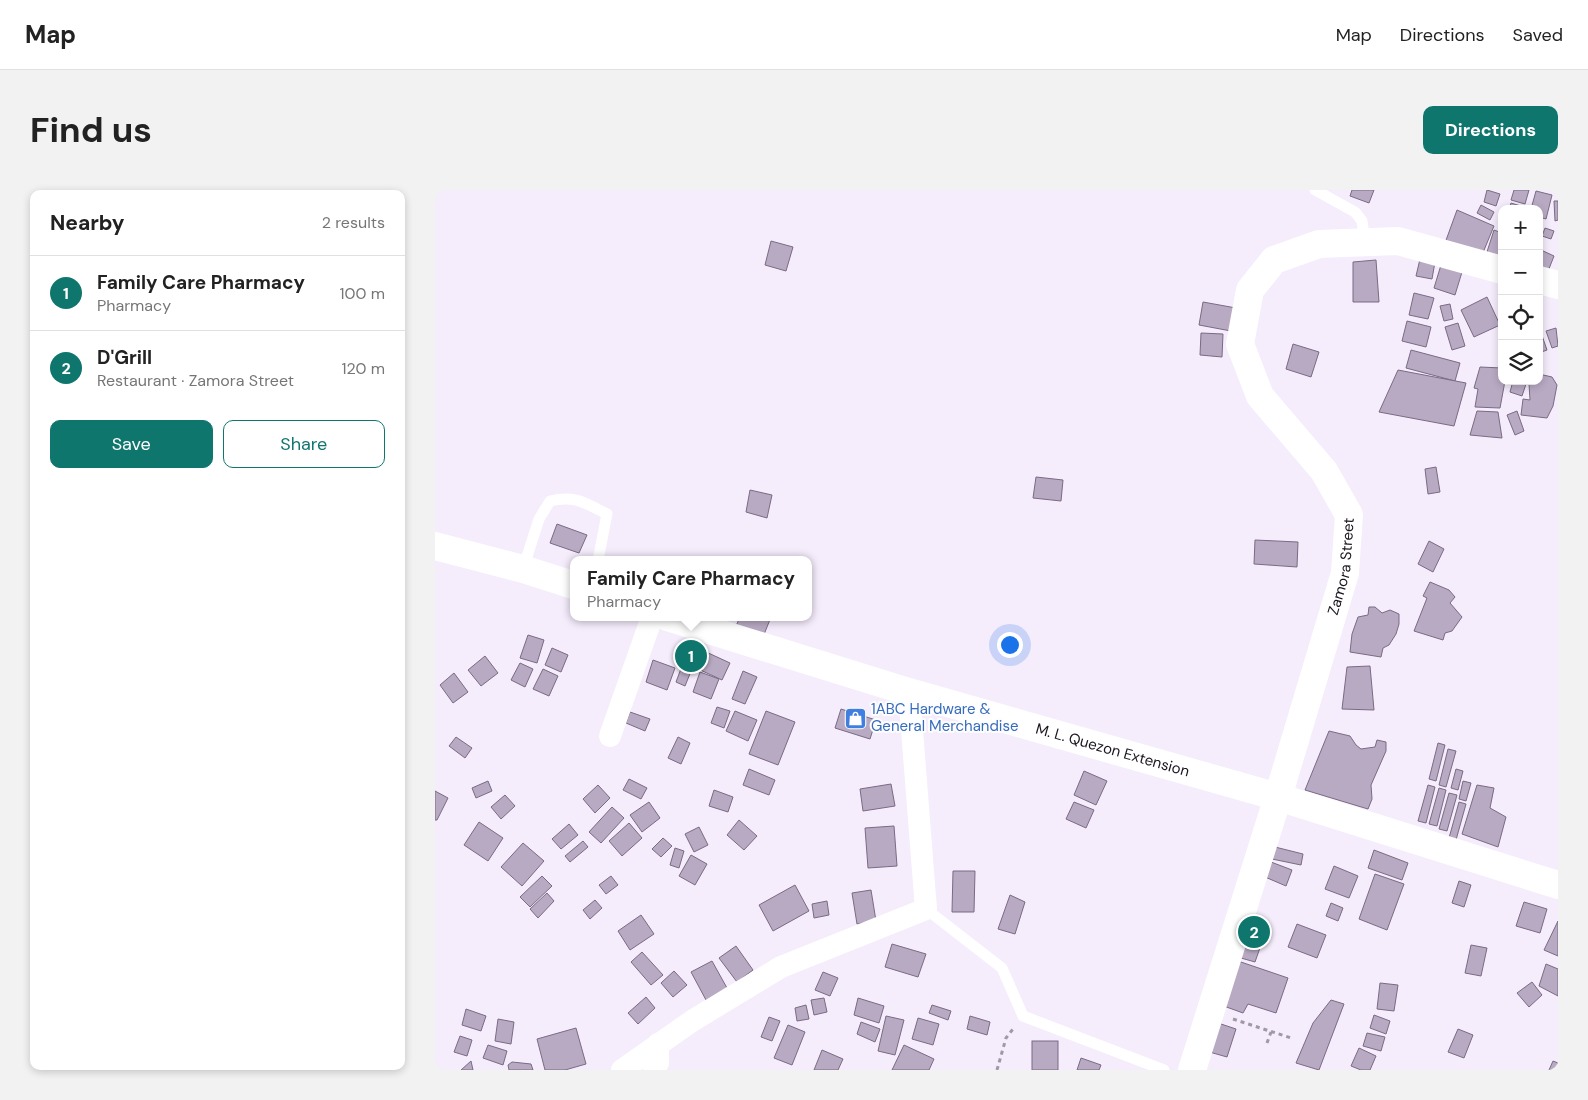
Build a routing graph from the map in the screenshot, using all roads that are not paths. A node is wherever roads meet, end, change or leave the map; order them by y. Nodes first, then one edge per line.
1 (1315, 190) edge
2 (1365, 243) junction
3 (1498, 269) edge
4 (1543, 281) edge
5 (1558, 285) edge
6 (435, 546) edge
7 (599, 556) edge
8 (523, 569) junction
9 (570, 584) edge
10 (651, 621) edge
11 (680, 621) edge
12 (909, 692) junction
13 (610, 736) dead end
14 (1278, 798) junction
15 (1558, 885) edge
16 (926, 909) junction
17 (657, 1044) junction
18 (621, 1070) edge
19 (654, 1070) edge
20 (1164, 1070) edge
21 (1192, 1070) edge

1 - 2 lane
2 - 3 street, Zamora Street
2 - 14 street, Zamora Street
4 - 5 street
6 - 8 street
7 - 8 lane
8 - 9 street
10 - 13 street
11 - 12 street, M. L. Quezon Extension
12 - 14 street, M. L. Quezon Extension
12 - 16 street
14 - 15 street, M. L. Quezon Extension
14 - 21 street, Zamora Street
16 - 17 street
16 - 20 lane
17 - 18 street
17 - 19 street

